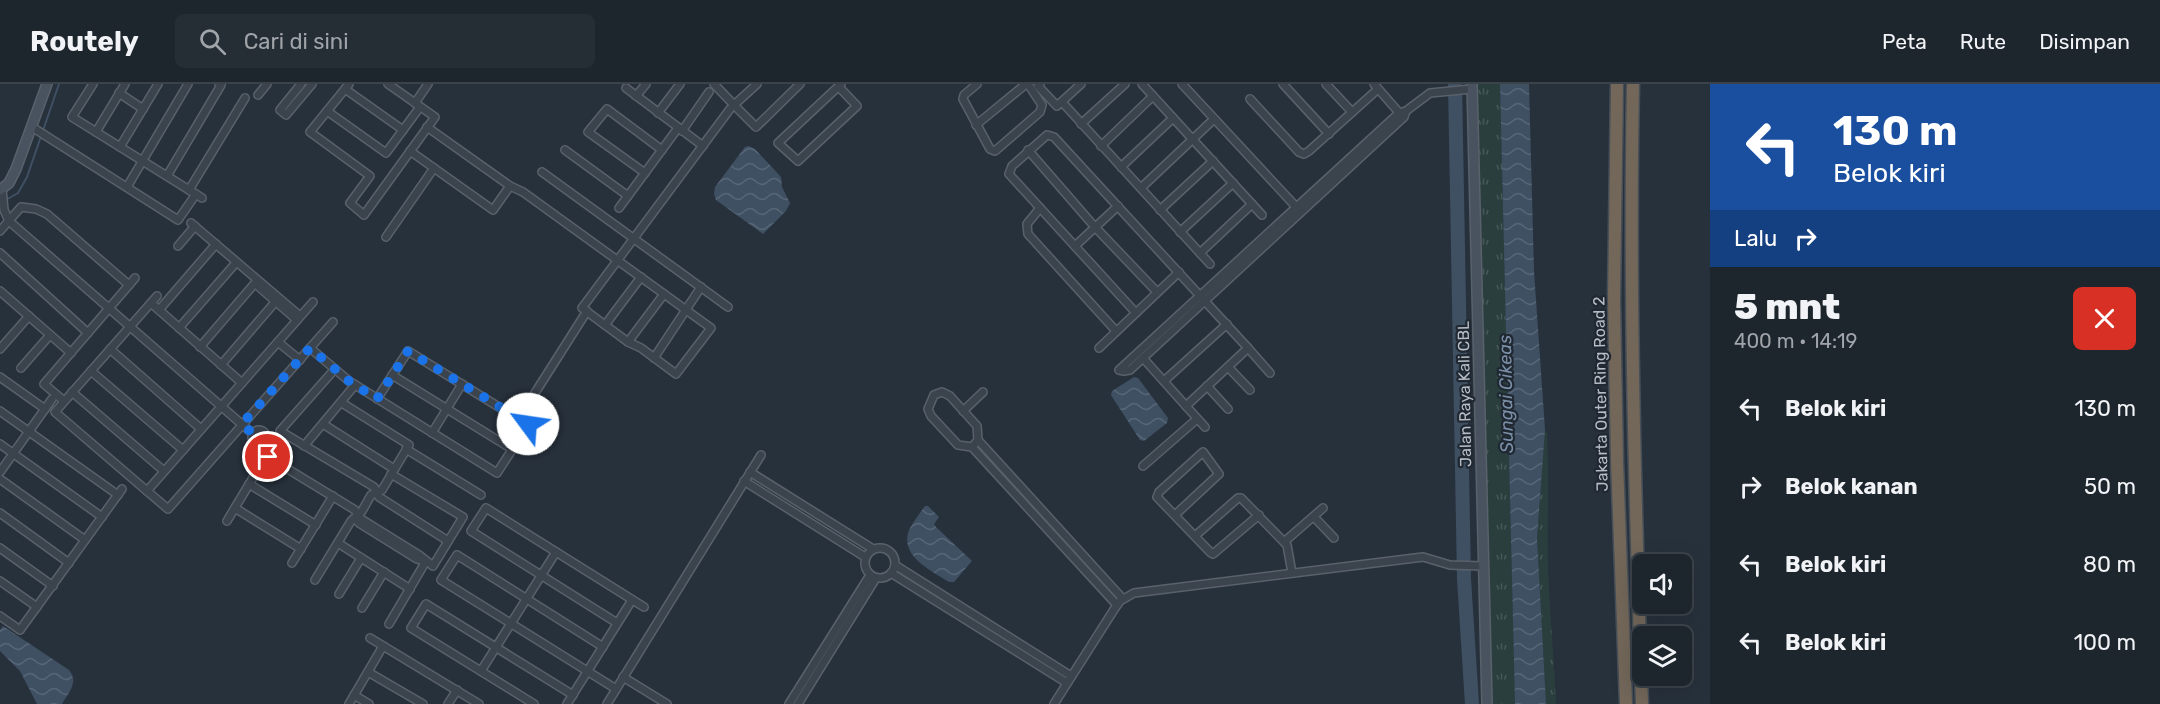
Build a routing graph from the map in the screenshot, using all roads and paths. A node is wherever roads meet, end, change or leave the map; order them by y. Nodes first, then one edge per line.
1 (46, 84) edge
2 (93, 84) edge
3 (125, 84) edge
4 (158, 84) edge
5 (188, 84) edge
6 (219, 84) edge
7 (301, 84) edge
8 (312, 84) edge
9 (388, 84) edge
10 (428, 84) edge
11 (645, 84) edge
12 (680, 84) edge
13 (714, 84) edge
14 (800, 84) edge
15 (977, 84) edge
16 (1027, 84) edge
17 (1040, 84) edge
18 (1082, 84) edge
19 (1125, 84) edge
20 (1142, 84) edge
21 (1182, 84) edge
22 (1282, 84) edge
23 (1326, 84) edge
24 (1617, 84) edge
25 (1633, 84) edge
26 (265, 85) edge
27 (754, 85) edge
28 (840, 85) edge
29 (347, 86) edge
30 (1376, 86) edge
31 (1472, 87) edge
32 (626, 88) dead end
33 (709, 92) dead end
34 (119, 93) junction
35 (258, 95) dead end
36 (636, 96) junction
37 (1153, 96) junction
38 (245, 98) dead end
39 (1250, 99) dead end
40 (1062, 102) junction
41 (418, 105) junction
42 (732, 107) junction
43 (143, 108) junction
44 (327, 111) junction
45 (1352, 112) junction
46 (658, 113) junction
47 (1403, 114) junction
48 (1173, 118) junction
49 (1215, 119) junction
50 (1081, 124) junction
51 (976, 125) junction
52 (427, 127) junction
53 (680, 129) junction
54 (36, 130) junction
55 (403, 130) junction
56 (96, 132) junction
57 (1329, 134) junction
58 (1193, 140) junction
59 (703, 146) junction
60 (1101, 146) junction
61 (120, 147) junction
62 (565, 150) dead end
63 (662, 150) junction
64 (1028, 150) junction
65 (411, 151) junction
66 (142, 161) junction
67 (1213, 161) junction
68 (1121, 167) junction
69 (434, 168) junction
70 (542, 171) dead end
71 (645, 173) junction
72 (167, 176) junction
73 (1233, 183) junction
74 (510, 186) junction
75 (127, 187) junction
76 (1141, 188) junction
77 (189, 190) junction
78 (1, 191) edge
79 (627, 196) junction
80 (1252, 204) junction
81 (1118, 206) junction
82 (619, 207) dead end
83 (1040, 208) junction
84 (1161, 210) junction
85 (1298, 210) junction
86 (1262, 215) dead end
87 (9, 221) junction
88 (1094, 226) junction
89 (0, 231) edge
90 (1180, 232) junction
91 (386, 237) dead end
92 (634, 238) junction
93 (178, 246) dead end
94 (215, 246) junction
95 (1075, 246) junction
96 (0, 253) edge
97 (1200, 253) junction
98 (618, 260) junction
99 (1210, 264) dead end
100 (234, 266) junction
101 (1179, 272) junction
102 (641, 277) junction
103 (135, 278) dead end
104 (255, 284) junction
105 (129, 285) junction
106 (701, 287) junction
107 (0, 291) edge
108 (1158, 292) junction
109 (664, 294) junction
110 (157, 296) dead end
111 (1203, 298) junction
112 (276, 302) junction
113 (313, 302) dead end
114 (151, 303) junction
115 (728, 306) dead end
116 (109, 308) junction
117 (159, 310) junction
118 (686, 310) junction
119 (587, 311) junction
120 (1136, 313) junction
121 (29, 316) junction
122 (299, 318) junction
123 (333, 322) dead end
124 (1227, 324) junction
125 (605, 325) junction
126 (130, 326) junction
127 (179, 328) junction
128 (1116, 331) junction
129 (88, 333) junction
130 (50, 335) junction
131 (278, 342) junction
132 (628, 342) junction
133 (200, 347) junction
134 (310, 348) junction
135 (1099, 348) dead end
136 (1248, 348) junction
137 (0, 349) edge
138 (110, 350) junction
139 (70, 353) junction
140 (654, 358) junction
141 (1143, 358) junction
142 (300, 360) junction
143 (221, 365) junction
144 (1228, 367) junction
145 (21, 368) dead end
146 (334, 370) junction
147 (91, 371) junction
148 (1270, 373) dead end
149 (392, 375) junction
150 (0, 377) edge
151 (1164, 381) junction
152 (242, 383) junction
153 (462, 384) junction
154 (355, 385) junction
155 (1207, 386) junction
156 (1250, 390) dead end
157 (72, 392) junction
158 (983, 392) dead end
159 (52, 399) dead end
160 (377, 399) junction
161 (64, 401) junction
162 (342, 403) junction
163 (528, 404) dead end
164 (221, 406) junction
165 (1186, 406) junction
166 (45, 409) junction
167 (447, 409) junction
168 (1228, 409) dead end
169 (0, 411) edge
170 (963, 411) junction
171 (1197, 418) junction
172 (242, 424) junction
173 (323, 424) junction
174 (1205, 427) dead end
175 (201, 429) junction
176 (29, 431) junction
177 (432, 433) junction
178 (978, 440) junction
179 (0, 444) edge
180 (304, 446) junction
181 (972, 447) junction
182 (406, 449) junction
183 (512, 449) junction
184 (183, 450) junction
185 (13, 453) junction
186 (761, 454) dead end
187 (268, 457) junction
188 (1143, 466) dead end
189 (164, 471) junction
190 (393, 471) junction
191 (0, 472) edge
192 (750, 472) junction
193 (0, 479) edge
194 (744, 481) junction
195 (249, 483) junction
196 (147, 491) junction
197 (376, 492) junction
198 (481, 495) dead end
199 (332, 498) junction
200 (235, 508) junction
201 (1323, 508) dead end
202 (0, 513) edge
203 (1047, 515) junction
204 (1175, 515) junction
205 (1259, 515) junction
206 (357, 516) junction
207 (102, 517) junction
208 (1314, 517) junction
209 (227, 521) dead end
210 (1040, 521) junction
211 (316, 525) junction
212 (1195, 536) junction
213 (1334, 538) dead end
214 (85, 540) junction
215 (448, 541) junction
216 (1284, 542) junction
217 (338, 543) junction
218 (0, 548) edge
219 (301, 549) junction
220 (873, 549) junction
221 (556, 552) junction
222 (865, 557) junction
223 (361, 558) junction
224 (426, 561) junction
225 (69, 563) junction
226 (292, 563) dead end
227 (895, 565) junction
228 (1483, 566) junction
229 (384, 572) junction
230 (891, 573) junction
231 (1292, 573) junction
232 (541, 575) junction
233 (873, 576) junction
234 (315, 580) dead end
235 (0, 581) edge
236 (52, 586) junction
237 (410, 589) junction
238 (339, 594) dead end
239 (526, 599) junction
240 (1123, 599) junction
241 (632, 600) junction
242 (1117, 605) junction
243 (644, 607) dead end
244 (37, 608) junction
245 (362, 608) dead end
246 (0, 616) edge
247 (617, 623) junction
248 (389, 624) dead end
249 (511, 624) junction
250 (370, 638) dead end
251 (383, 646) junction
252 (496, 647) junction
253 (603, 647) junction
254 (481, 671) junction
255 (368, 672) junction
256 (587, 672) junction
257 (623, 677) junction
258 (1069, 679) junction
259 (616, 689) junction
260 (457, 690) junction
261 (354, 695) junction
262 (573, 695) junction
263 (349, 704) edge
264 (369, 704) edge
265 (423, 704) edge
266 (448, 704) edge
267 (479, 704) edge
268 (534, 704) edge
269 (567, 704) edge
270 (607, 704) edge
271 (667, 704) edge
272 (789, 704) edge
273 (798, 704) edge
274 (1054, 704) edge
275 (1487, 704) edge
276 (1626, 704) edge
277 (1642, 704) edge

1 - 54 main road
2 - 56 street
3 - 34 street
4 - 43 street
5 - 66 street
6 - 72 street
7 - 8 street
9 - 41 street
10 - 41 street
11 - 36 street
12 - 46 street
13 - 42 street
14 - 42 street
15 - 51 street
16 - 51 street
16 - 51 street
17 - 40 street
18 - 40 street
19 - 50 street
20 - 37 street
21 - 49 street
22 - 57 street
23 - 45 street
24 - 276 highway, Jakarta Outer Ring Road 2
25 - 277 highway, Jakarta Outer Ring Road 2
26 - 35 street
27 - 42 street
28 - 28 street
29 - 44 street
29 - 55 street
30 - 45 street
30 - 47 street
31 - 47 street
31 - 228 main road, Jalan Raya Kali CBL
32 - 36 street
33 - 53 street
34 - 43 street
34 - 56 street
36 - 46 street
37 - 48 street
37 - 60 street
38 - 77 street
39 - 57 street
40 - 50 street
41 - 52 street
41 - 55 street
42 - 59 street
43 - 61 street
44 - 55 street
44 - 65 street
45 - 57 street
46 - 53 street
47 - 85 street
48 - 58 street
48 - 68 street
49 - 58 street
49 - 85 street
50 - 60 street
52 - 65 street
52 - 74 street
53 - 59 street
53 - 63 street
54 - 75 street
54 - 78 main road
56 - 61 street
58 - 67 street
58 - 76 street
59 - 92 street
60 - 68 street
61 - 66 street
62 - 79 street
63 - 71 street
63 - 71 street
64 - 81 street
64 - 83 street
64 - 88 street
65 - 69 street
66 - 72 street
66 - 75 street
67 - 73 street
67 - 84 street
68 - 76 street
69 - 74 street
69 - 91 street
70 - 92 street
71 - 79 street
72 - 77 street
73 - 80 street
73 - 90 street
74 - 98 street
75 - 77 street
76 - 84 street
78 - 87 street
79 - 82 street
80 - 86 street
80 - 97 street
81 - 88 street
81 - 101 street
83 - 95 street
83 - 128 street
84 - 90 street
85 - 111 street
87 - 89 street
87 - 105 street
87 - 116 street
88 - 95 street
88 - 108 street
90 - 97 street
92 - 98 street
92 - 106 street
93 - 94 street
94 - 100 street
94 - 117 street
94 - 122 street
95 - 120 street
96 - 129 street
97 - 99 street
98 - 102 street
98 - 119 street
100 - 104 street
100 - 127 street
101 - 108 street
101 - 111 street
102 - 109 street
102 - 125 street
103 - 105 street
104 - 112 street
104 - 133 street
105 - 116 street
106 - 115 street
106 - 118 street
107 - 121 street
108 - 120 street
109 - 118 street
109 - 132 street
110 - 114 street
111 - 124 street
111 - 141 street
111 - 141 street
112 - 122 street
112 - 143 street
113 - 122 street
114 - 117 street
114 - 126 street
116 - 126 street
116 - 129 street
117 - 127 street
118 - 140 street
118 - 140 street
119 - 125 street
119 - 163 street
120 - 128 street
121 - 130 street
121 - 137 street
122 - 131 street
123 - 134 street
124 - 136 street
124 - 151 street
125 - 132 street
126 - 138 street
126 - 164 street
127 - 133 street
128 - 135 street
129 - 139 street
130 - 139 street
130 - 145 street
131 - 142 street
131 - 152 street
132 - 140 street
133 - 143 street
134 - 142 street
134 - 146 street
136 - 144 street
136 - 148 street
138 - 147 street
138 - 175 street
139 - 161 street
141 - 151 street
142 - 172 street
143 - 152 street
144 - 155 street
144 - 156 street
146 - 154 street
146 - 180 street
147 - 157 street
147 - 184 street
149 - 153 street
149 - 160 street
149 - 167 street
150 - 166 street
151 - 165 street
152 - 164 street
153 - 167 street
153 - 183 street
154 - 160 street
154 - 162 street
155 - 165 street
155 - 168 street
157 - 161 street
157 - 189 street
158 - 170 street
159 - 166 street
160 - 177 street
161 - 196 street
162 - 173 street
162 - 182 street
164 - 172 street
164 - 175 street
165 - 171 street
166 - 176 street
167 - 177 street
167 - 183 street
169 - 176 street
170 - 178 street
170 - 181 street
171 - 174 street
171 - 188 street
172 - 187 street
172 - 196 street
173 - 180 street
173 - 190 street
175 - 184 street
176 - 185 street
176 - 207 street
177 - 183 street
178 - 181 street
178 - 203 street
179 - 185 street
180 - 197 street
181 - 210 street
182 - 190 street
182 - 198 street
184 - 189 street
185 - 191 street
185 - 207 street
186 - 192 street
187 - 195 street
187 - 199 street
189 - 196 street
190 - 197 street
190 - 215 street
192 - 194 street
192 - 220 street
193 - 214 street
194 - 222 street
194 - 257 street
195 - 200 street
195 - 211 street
197 - 206 street
197 - 215 street
199 - 206 street
199 - 211 street
200 - 209 street
200 - 219 street
201 - 208 street
202 - 225 street
203 - 210 street
203 - 240 street
204 - 204 street
204 - 212 street
205 - 212 street
205 - 212 street
205 - 216 street
206 - 217 street
206 - 224 street
207 - 214 street
208 - 213 street
208 - 216 street
210 - 242 street
211 - 219 street
214 - 225 street
215 - 224 street
216 - 231 street
217 - 223 street
217 - 234 street
218 - 236 street
219 - 226 street
220 - 222 street
220 - 227 street
221 - 232 street
221 - 232 street
221 - 241 street
222 - 233 street
223 - 229 street
223 - 238 street
224 - 237 street
225 - 236 street
227 - 230 street
227 - 258 street
228 - 231 street
228 - 275 main road, Jalan Raya Kali CBL
229 - 237 street
229 - 245 street
230 - 233 street
230 - 258 street
231 - 240 street
232 - 239 street
232 - 247 street
233 - 272 street
233 - 273 street
235 - 244 street
236 - 244 street
237 - 248 street
239 - 249 street
239 - 249 street
239 - 253 street
240 - 242 street
241 - 243 street
241 - 247 street
242 - 258 street
244 - 246 street
247 - 253 street
249 - 252 street
249 - 256 street
250 - 251 street
251 - 255 street
251 - 260 street
252 - 254 street
252 - 254 street
252 - 262 street
253 - 256 street
254 - 268 street
255 - 261 street
255 - 265 street
256 - 259 street
256 - 262 street
257 - 259 street
257 - 271 street
258 - 274 street
259 - 270 street
260 - 266 street
260 - 267 street
261 - 263 street
261 - 264 street
262 - 269 street

